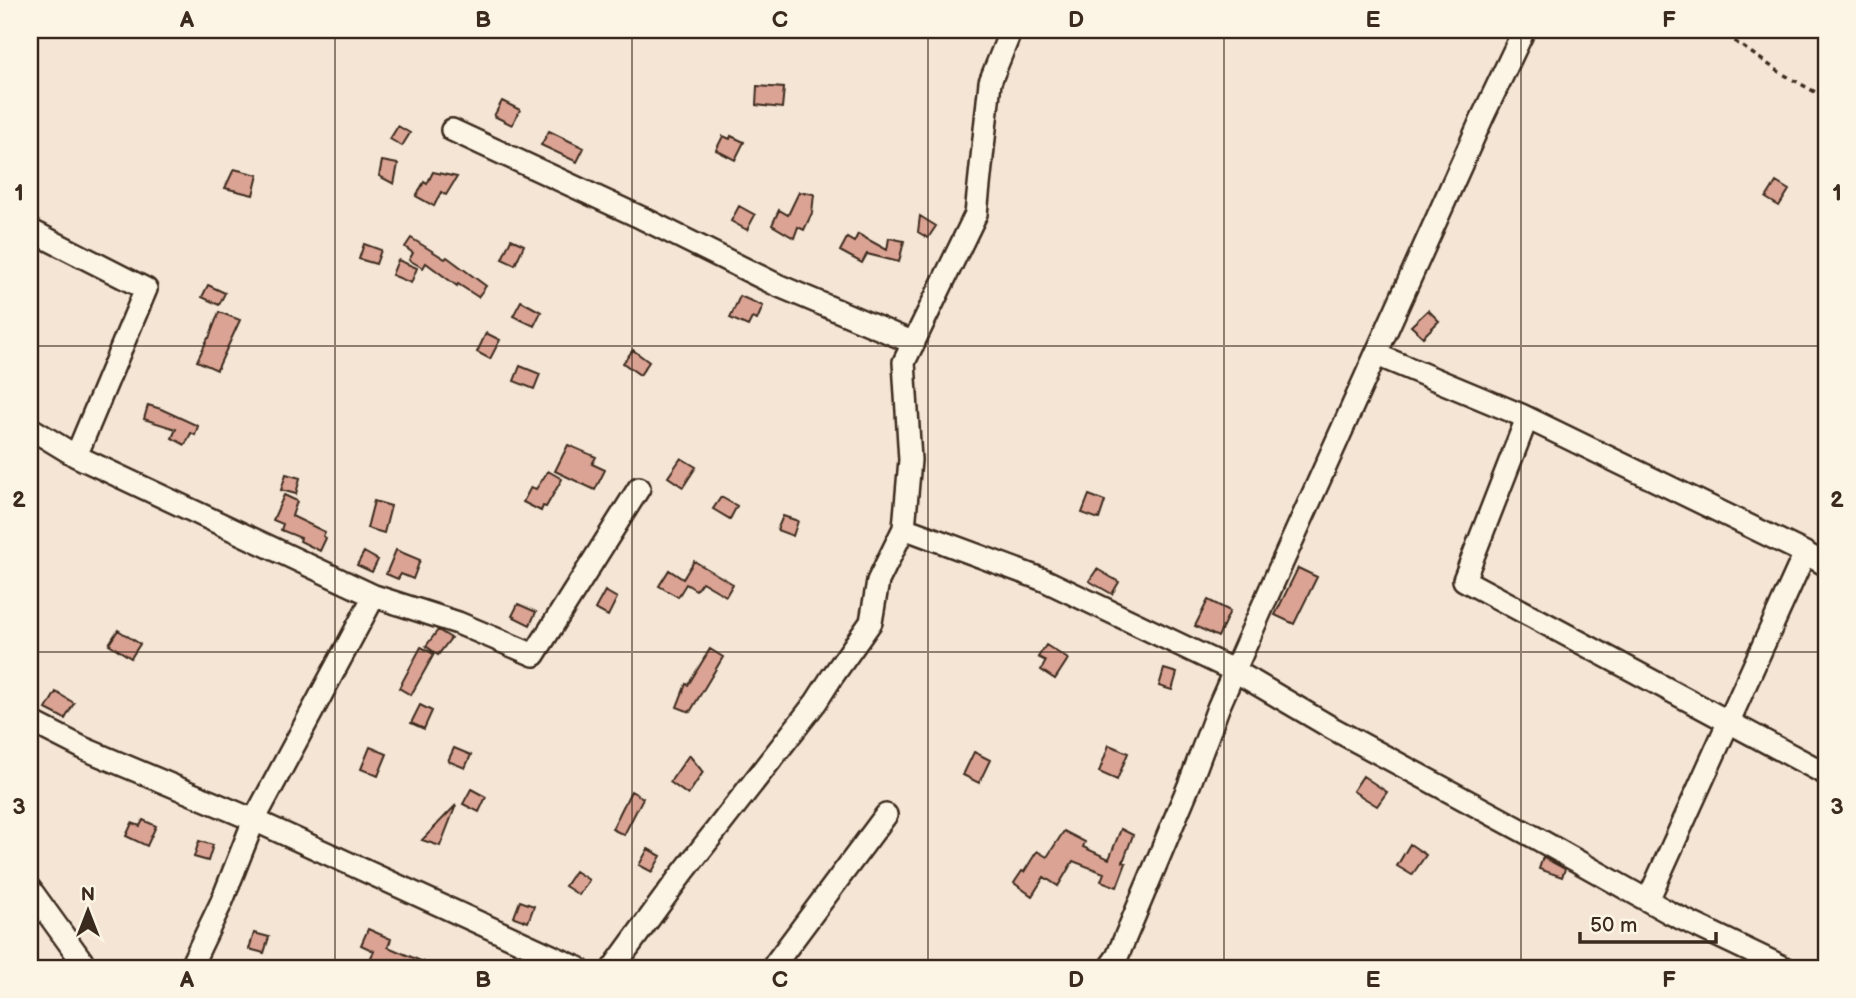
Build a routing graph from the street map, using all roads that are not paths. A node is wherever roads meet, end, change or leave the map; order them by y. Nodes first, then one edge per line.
1 (1012, 30) edge
2 (1524, 30) edge
3 (452, 130) dead end
4 (30, 230) edge
5 (914, 343) junction
6 (1377, 355) junction
7 (1527, 418) junction
8 (30, 428) edge
9 (76, 456) junction
10 (639, 488) dead end
11 (904, 528) junction
12 (1805, 553) junction
13 (1826, 565) edge
14 (374, 596) junction
15 (1235, 671) junction
16 (30, 721) edge
17 (1729, 721) junction
18 (1826, 774) edge
19 (886, 815) dead end
20 (254, 820) junction
21 (30, 889) edge
22 (1648, 900) junction
23 (87, 968) edge
24 (190, 968) edge
25 (578, 968) edge
26 (613, 968) edge
27 (772, 968) edge
28 (1109, 968) edge
29 (1785, 968) edge

1 - 5 street
2 - 6 street
3 - 5 street
4 - 9 street
5 - 11 street
6 - 7 street
6 - 15 street
7 - 12 street
7 - 17 street
8 - 9 street
9 - 14 street
10 - 14 street
11 - 15 street
11 - 26 street
12 - 13 street
12 - 17 street
14 - 20 street
15 - 22 street
15 - 28 street
16 - 20 street
17 - 18 street
17 - 22 street
19 - 27 street
20 - 24 street
20 - 25 street
21 - 23 street
22 - 29 street

